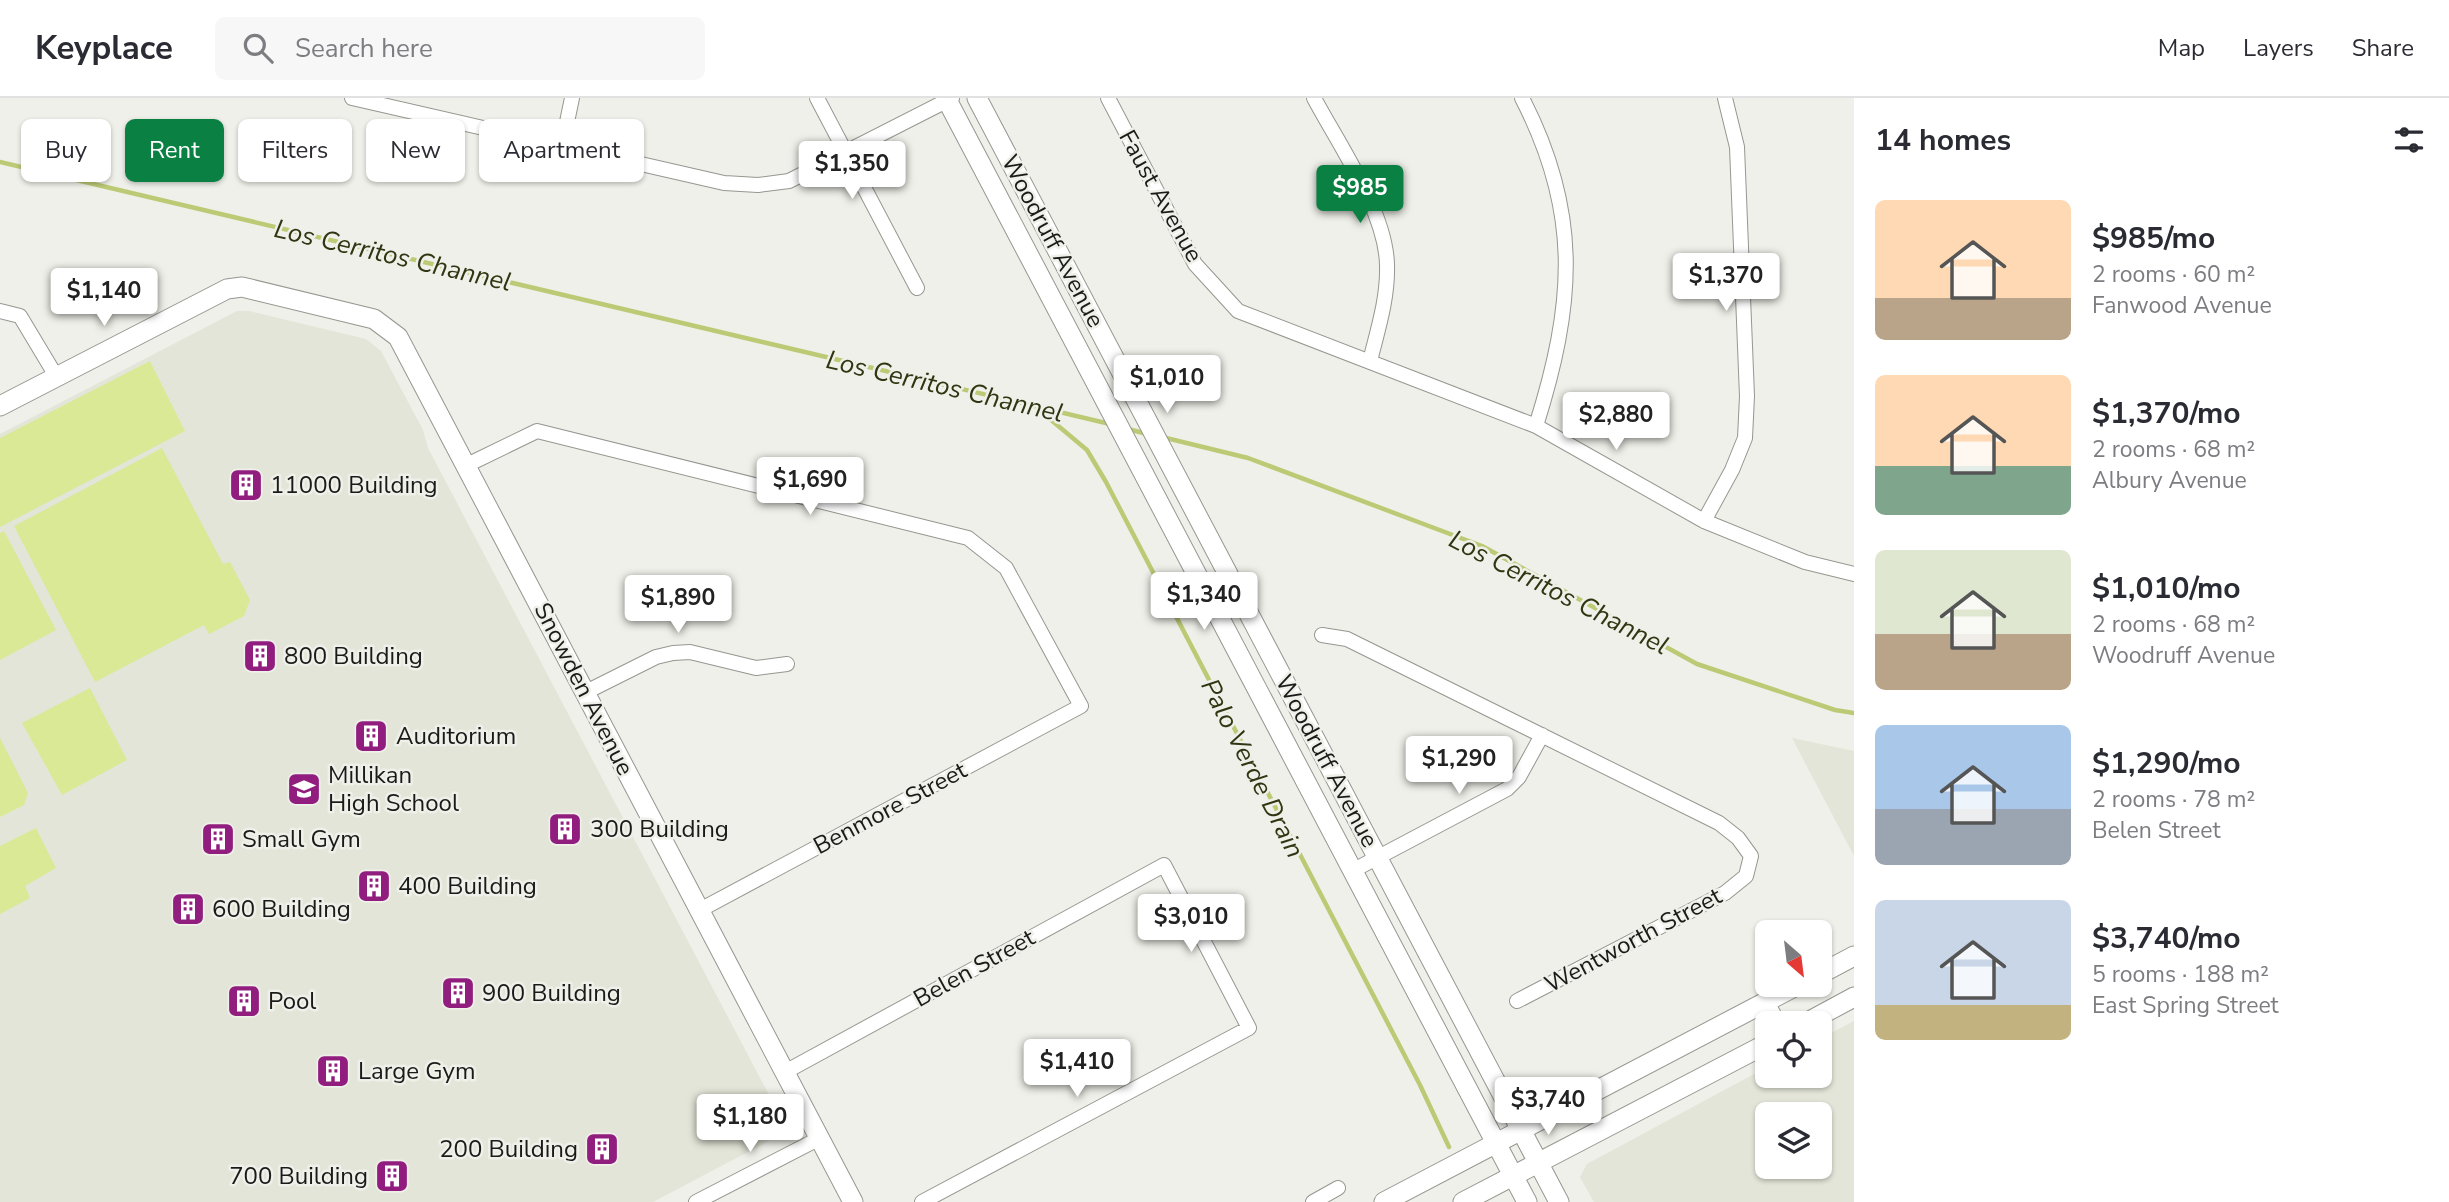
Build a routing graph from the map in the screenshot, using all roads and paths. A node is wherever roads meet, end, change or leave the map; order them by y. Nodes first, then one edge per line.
1 (352, 98) edge
2 (572, 98) edge
3 (817, 98) edge
4 (977, 98) edge
5 (1108, 98) edge
6 (1314, 98) edge
7 (1522, 98) edge
8 (1725, 98) edge
9 (949, 99) edge
10 (568, 119) edge
11 (479, 127) edge
12 (846, 152) junction
13 (644, 165) edge
14 (917, 288) dead end
15 (0, 311) edge
16 (1370, 361) junction
17 (56, 376) junction
18 (0, 406) edge
19 (1536, 426) junction
20 (467, 465) junction
21 (1704, 521) junction
22 (1854, 574) edge
23 (1322, 635) dead end
24 (787, 664) dead end
25 (586, 692) junction
26 (1542, 735) junction
27 (1378, 857) junction
28 (1352, 871) junction
29 (698, 911) junction
30 (1854, 956) edge
31 (1832, 968) edge
32 (1854, 997) edge
33 (1774, 998) edge
34 (1517, 1001) dead end
35 (1765, 1003) junction
36 (1769, 1011) edge
37 (1828, 1011) edge
38 (1755, 1050) edge
39 (785, 1072) junction
40 (1522, 1130) junction
41 (820, 1138) junction
42 (1496, 1145) junction
43 (1539, 1163) junction
44 (1513, 1176) junction
45 (1338, 1188) dead end
46 (696, 1202) edge
47 (853, 1202) edge
48 (922, 1202) edge
49 (1313, 1202) edge
50 (1384, 1202) edge
51 (1463, 1202) edge
52 (1527, 1202) edge
53 (1559, 1202) edge

1 - 11 street
2 - 10 street
3 - 12 street
4 - 27 main road, Woodruff Avenue
5 - 16 street, Faust Avenue
6 - 16 street
7 - 19 street
8 - 21 street
9 - 12 street
9 - 28 main road, Woodruff Avenue
12 - 13 street
12 - 14 street
15 - 17 street
16 - 19 street, Faust Avenue
17 - 18 main road
17 - 20 main road, Snowden Avenue
19 - 21 street, Faust Avenue
20 - 25 main road, Snowden Avenue
20 - 29 street, Benmore Street
21 - 22 street, Faust Avenue
23 - 26 street
24 - 25 street
25 - 29 main road, Snowden Avenue
26 - 27 street
26 - 34 street, Wentworth Street
27 - 28 street
27 - 40 main road, Woodruff Avenue
28 - 42 main road, Woodruff Avenue
29 - 39 main road, Snowden Avenue
30 - 31 main road
32 - 37 main road
33 - 35 main road
35 - 36 main road
35 - 40 main road
38 - 43 main road
39 - 41 main road, Snowden Avenue
39 - 48 street, Belen Street
40 - 42 main road
40 - 43 main road, Woodruff Avenue
41 - 46 street
41 - 47 main road, Snowden Avenue
42 - 44 main road, Woodruff Avenue
42 - 50 main road
43 - 44 main road
43 - 53 main road, Woodruff Avenue
44 - 51 main road
44 - 52 main road, Woodruff Avenue
45 - 49 street

